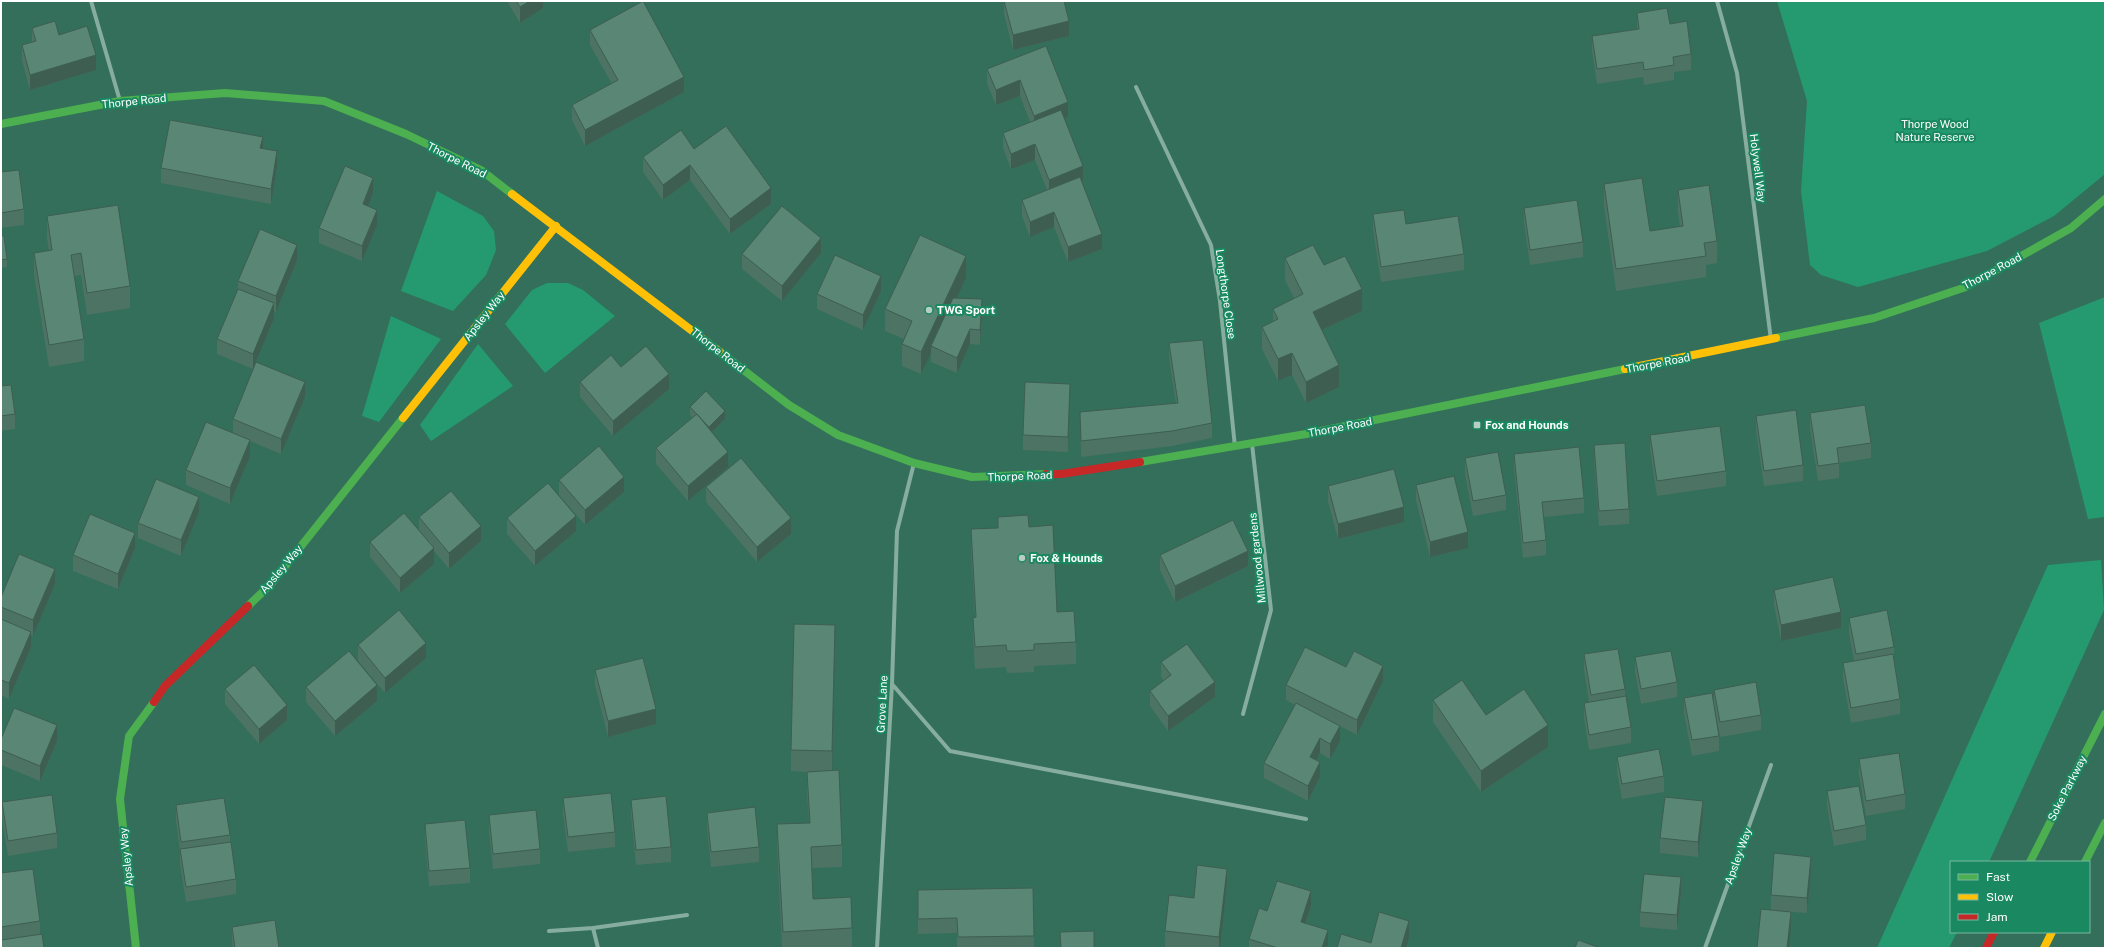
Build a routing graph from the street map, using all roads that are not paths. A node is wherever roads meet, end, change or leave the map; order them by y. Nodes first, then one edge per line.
1 (91, 1) edge
2 (1717, 1) edge
3 (1136, 87) dead end
4 (120, 101) junction
5 (1, 124) edge
6 (2105, 199) edge
7 (556, 226) junction
8 (1771, 340) junction
9 (1252, 444) junction
10 (1235, 448) junction
11 (914, 463) junction
12 (892, 684) junction
13 (1243, 714) dead end
14 (2105, 714) edge
15 (1771, 765) dead end
16 (1306, 819) dead end
17 (2105, 823) edge
18 (2031, 861) edge
19 (2086, 861) edge
20 (688, 915) dead end
21 (593, 928) junction
22 (549, 931) dead end
23 (1994, 933) edge
24 (2052, 933) edge
25 (136, 948) edge
26 (598, 948) edge
27 (877, 948) edge
28 (1705, 948) edge
29 (1986, 948) edge
30 (2044, 948) edge

1 - 4 street
2 - 8 street, Holywell Way
3 - 10 street, Longthorpe Close
4 - 5 main road, Thorpe Road
4 - 7 main road, Thorpe Road
6 - 8 main road, Thorpe Road
7 - 11 main road, Thorpe Road
7 - 25 main road, Apsley Way
8 - 9 main road, Thorpe Road
9 - 10 main road, Thorpe Road
9 - 13 street, Millwood gardens
10 - 11 main road, Thorpe Road
11 - 12 street, Grove Lane
12 - 16 street
12 - 27 street, Grove Lane
14 - 18 main road, Soke Parkway
15 - 28 street, Apsley Way
17 - 19 main road
20 - 21 street
21 - 22 street
21 - 26 street
23 - 29 main road
24 - 30 main road

